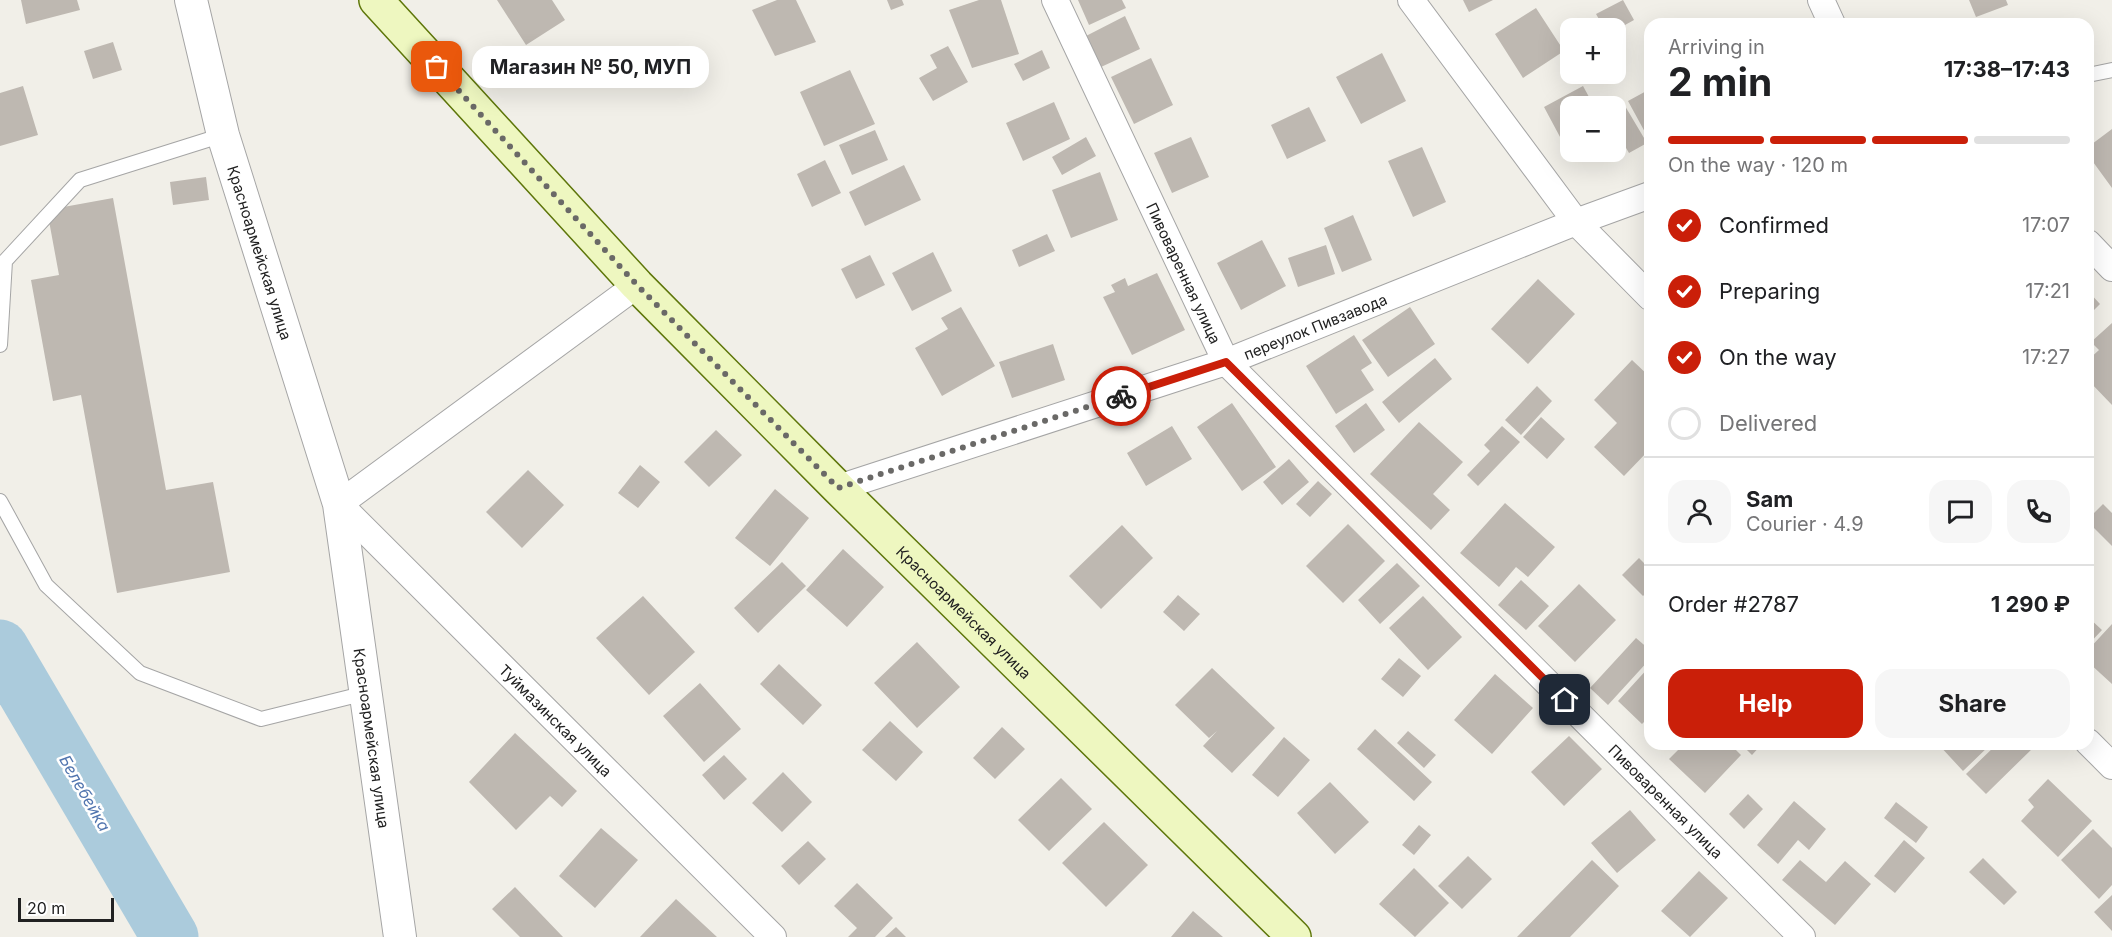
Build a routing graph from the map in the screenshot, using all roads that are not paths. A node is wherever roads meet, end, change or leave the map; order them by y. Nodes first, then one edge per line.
1 (191, 0) edge
2 (376, 0) edge
3 (1055, 0) edge
4 (1411, 0) edge
5 (1821, 0) edge
6 (1829, 18) edge
7 (2112, 70) edge
8 (2094, 74) edge
9 (223, 135) junction
10 (1644, 197) edge
11 (1576, 222) junction
12 (2094, 249) edge
13 (2112, 268) edge
14 (637, 285) junction
15 (1644, 291) edge
16 (0, 345) edge
17 (1226, 362) junction
18 (838, 488) junction
19 (0, 501) edge
20 (339, 504) junction
21 (366, 693) junction
22 (2094, 748) edge
23 (2112, 766) edge
24 (400, 937) edge
25 (773, 937) edge
26 (1294, 937) edge
27 (1802, 937) edge

1 - 9 street, Красноармейская улица
2 - 14 main road, Красноармейская улица
3 - 17 street, Пивоваренная улица
4 - 11 street
5 - 6 street
7 - 8 lane
9 - 16 lane
9 - 20 street, Красноармейская улица
10 - 11 street, переулок Пивзавода
11 - 15 street
11 - 17 street, переулок Пивзавода
12 - 13 street
14 - 18 main road, Красноармейская улица
14 - 20 street
17 - 18 street, переулок Пивзавода
17 - 27 street, Пивоваренная улица
18 - 26 main road, Красноармейская улица
19 - 21 lane
20 - 21 street, Красноармейская улица
20 - 25 street, Туймазинская улица
21 - 24 street, Красноармейская улица
22 - 23 street

